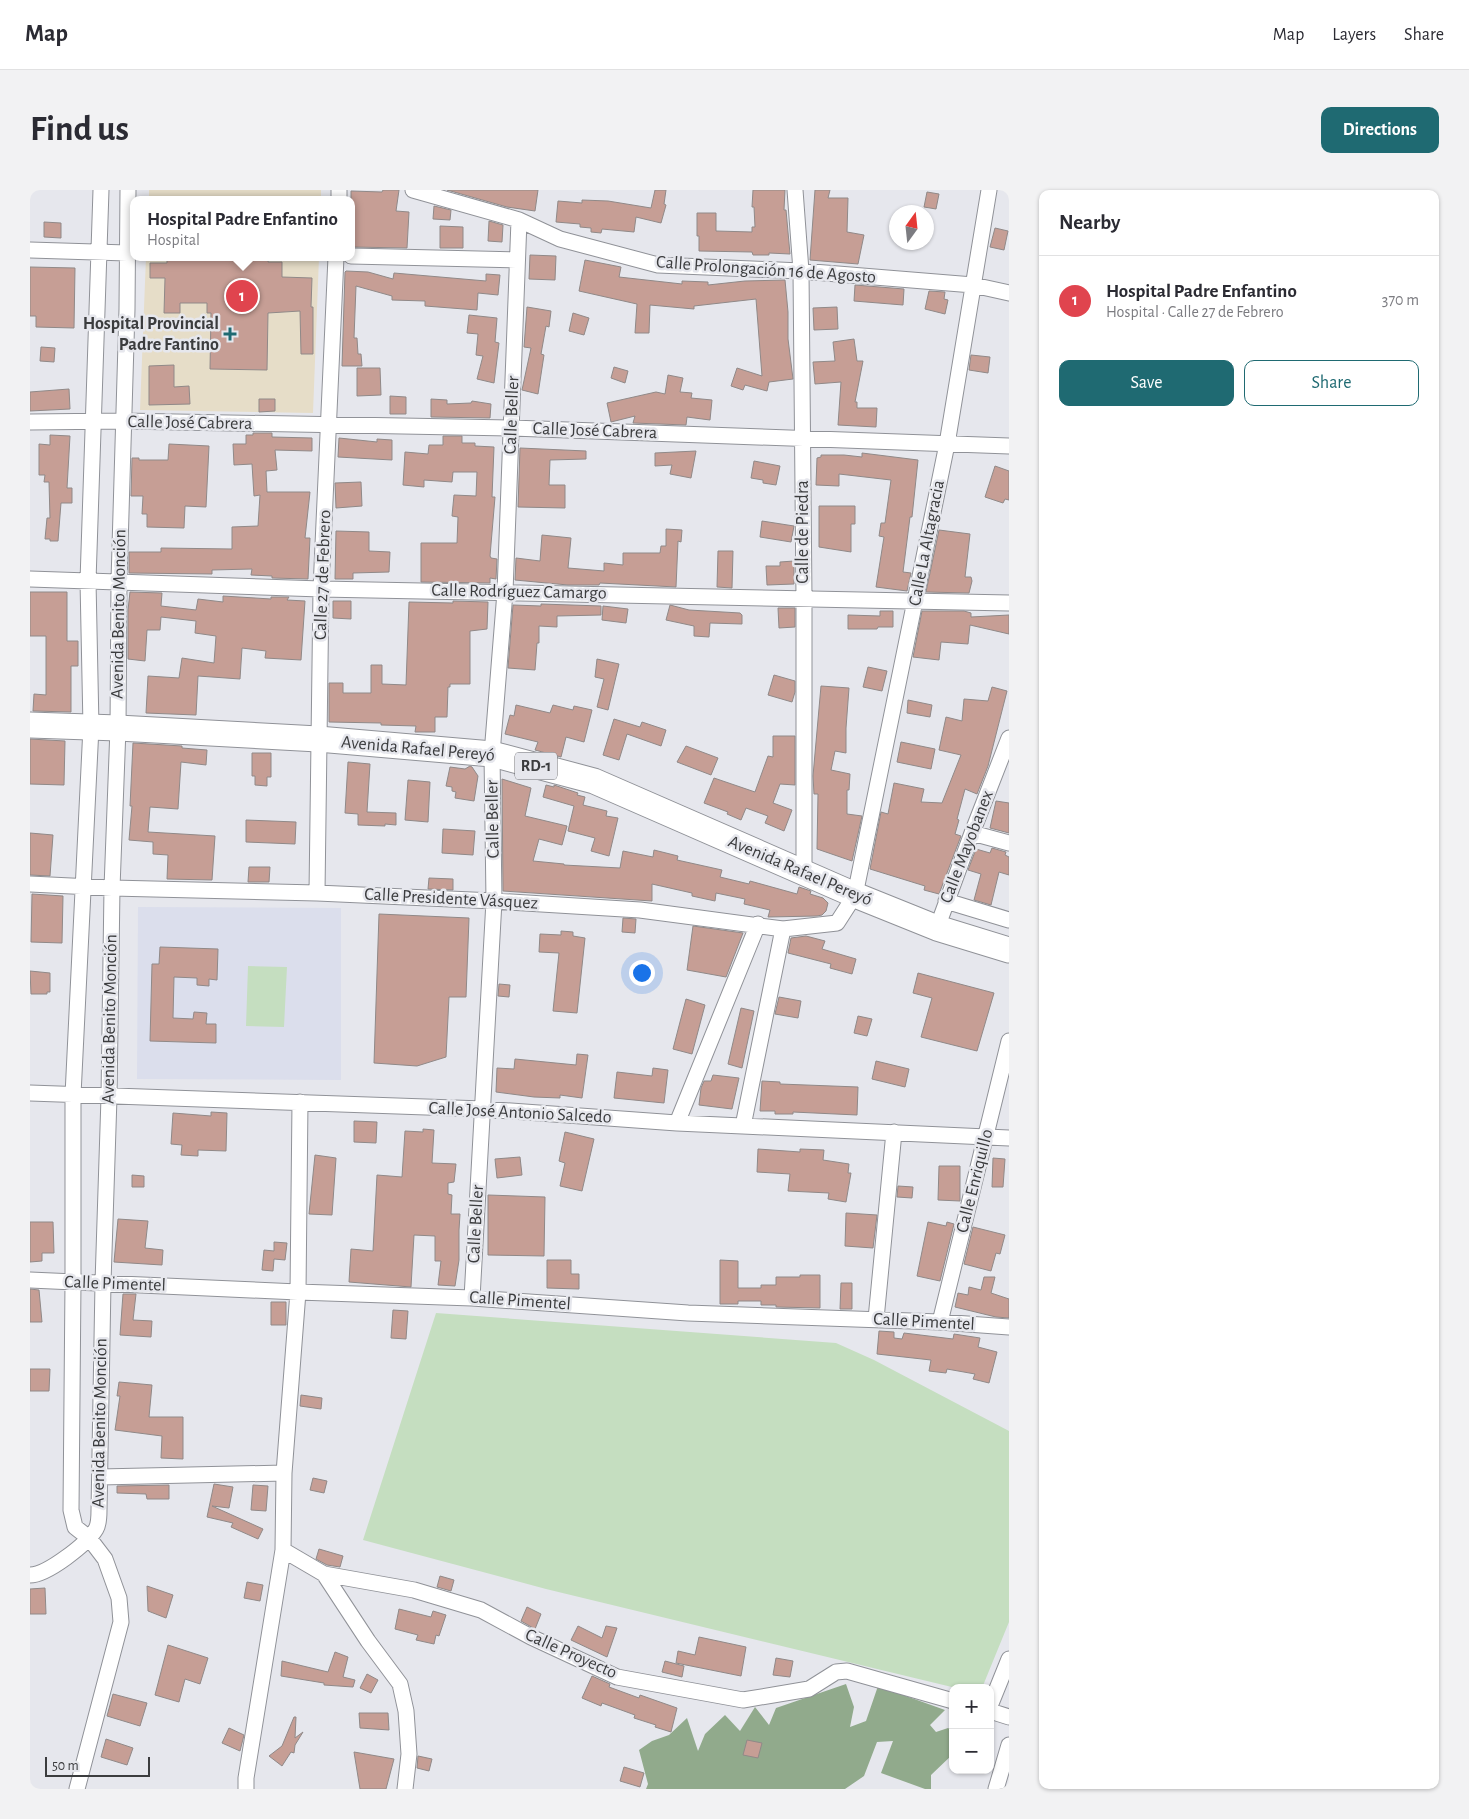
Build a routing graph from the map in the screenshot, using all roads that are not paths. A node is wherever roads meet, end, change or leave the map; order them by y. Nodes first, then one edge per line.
1 (101, 190) edge
2 (128, 190) edge
3 (413, 190) edge
4 (795, 190) edge
5 (989, 190) edge
6 (519, 220) junction
7 (30, 250) edge
8 (99, 252) junction
9 (126, 253) junction
10 (355, 256) edge
11 (516, 260) junction
12 (336, 261) edge
13 (801, 271) junction
14 (973, 285) junction
15 (1009, 293) edge
16 (123, 421) junction
17 (30, 422) edge
18 (93, 422) junction
19 (329, 426) junction
20 (512, 428) junction
21 (802, 438) junction
22 (947, 444) junction
23 (993, 446) junction
24 (1009, 446) edge
25 (1009, 453) edge
26 (30, 579) edge
27 (88, 581) junction
28 (118, 582) junction
29 (322, 589) junction
30 (505, 592) junction
31 (804, 598) junction
32 (916, 600) junction
33 (1009, 603) edge
34 (30, 725) edge
35 (91, 727) junction
36 (118, 728) junction
37 (1009, 738) edge
38 (318, 739) junction
39 (492, 754) junction
40 (972, 833) junction
41 (1009, 843) edge
42 (804, 873) junction
43 (30, 884) edge
44 (83, 886) junction
45 (112, 888) junction
46 (317, 893) junction
47 (855, 895) junction
48 (494, 901) junction
49 (946, 901) junction
50 (1009, 920) edge
51 (758, 924) junction
52 (783, 928) junction
53 (937, 928) junction
54 (1009, 950) edge
55 (1009, 1041) edge
56 (30, 1093) edge
57 (73, 1095) junction
58 (109, 1097) junction
59 (300, 1102) junction
60 (482, 1109) junction
61 (676, 1122) junction
62 (744, 1126) junction
63 (894, 1132) junction
64 (986, 1136) junction
65 (1009, 1138) edge
66 (30, 1280) edge
67 (73, 1282) junction
68 (102, 1283) junction
69 (298, 1292) junction
70 (472, 1298) junction
71 (876, 1319) junction
72 (940, 1322) junction
73 (1009, 1327) edge
74 (284, 1473) junction
75 (100, 1477) junction
76 (89, 1538) junction
77 (283, 1550) junction
78 (324, 1574) junction
79 (30, 1575) edge
80 (1009, 1659) edge
81 (994, 1696) edge
82 (949, 1699) edge
83 (994, 1712) edge
84 (1009, 1717) edge
85 (1009, 1745) edge
86 (77, 1789) edge
87 (246, 1789) edge
88 (405, 1789) edge
89 (996, 1789) edge

1 - 8 street, Avenida Benito Monción
2 - 9 street, Avenida Benito Monción
3 - 6 street, Calle Prolongación 16 de Agosto
4 - 13 street, Calle de Piedra
5 - 14 street, Calle La Altagracia
6 - 11 street, Calle Beller
6 - 13 street, Calle Prolongación 16 de Agosto
7 - 8 street
8 - 9 street
8 - 18 street, Avenida Benito Monción
9 - 16 street, Avenida Benito Monción
10 - 11 street
11 - 20 street, Calle Beller
12 - 19 street, Calle 27 de Febrero
13 - 14 street, Calle Prolongación 16 de Agosto
13 - 21 street, Calle de Piedra
14 - 15 street, Calle Prolongación 16 de Agosto
14 - 22 street, Calle La Altagracia
16 - 18 street, Calle José Cabrera
16 - 19 street, Calle José Cabrera
16 - 28 street, Avenida Benito Monción
17 - 18 street, Calle José Cabrera
18 - 27 street, Avenida Benito Monción
19 - 20 street, Calle José Cabrera
19 - 29 street, Calle 27 de Febrero
20 - 21 street, Calle José Cabrera
20 - 30 street, Calle Beller
21 - 22 street, Calle José Cabrera
21 - 31 street, Calle de Piedra
22 - 23 street, Calle José Cabrera
22 - 32 street, Calle La Altagracia
23 - 24 street, Calle José Cabrera
23 - 25 street
26 - 27 street, Calle Rodríguez Camargo
27 - 28 street, Calle Rodríguez Camargo
27 - 35 street, Avenida Benito Monción
28 - 29 street, Calle Rodríguez Camargo
28 - 36 street, Avenida Benito Monción
29 - 30 street, Calle Rodríguez Camargo
29 - 38 street, Calle 27 de Febrero
30 - 31 street, Calle Rodríguez Camargo
30 - 39 street, Calle Beller
31 - 32 street, Calle Rodríguez Camargo
31 - 42 street, Calle de Piedra
32 - 33 street, Calle Rodríguez Camargo
32 - 47 street, Calle La Altagracia
34 - 35 main road, Avenida Rafael Pereyó / RD-1
35 - 36 main road, Avenida Rafael Pereyó / RD-1
35 - 44 street, Avenida Benito Monción
36 - 38 main road, Avenida Rafael Pereyó / RD-1
36 - 45 street, Avenida Benito Monción
37 - 40 street, Calle Mayobanex
38 - 39 main road, Avenida Rafael Pereyó / RD-1
38 - 46 street, Calle 27 de Febrero
39 - 42 main road, Avenida Rafael Pereyó / RD-1
39 - 48 street, Calle Beller
40 - 41 street
40 - 49 street, Calle Mayobanex
42 - 47 main road, Avenida Rafael Pereyó / RD-1
43 - 44 street, Calle Presidente Vásquez
44 - 45 street, Calle Presidente Vásquez
44 - 57 street, Avenida Benito Monción
45 - 46 street, Calle Presidente Vásquez
45 - 58 street, Avenida Benito Monción
46 - 48 street, Calle Presidente Vásquez
47 - 52 street, Calle Presidente Vásquez
47 - 53 main road, Avenida Rafael Pereyó / RD-1
48 - 51 street, Calle Presidente Vásquez
48 - 60 street, Calle Beller
49 - 50 street
49 - 53 street, Calle Mayobanex
51 - 52 street, Calle Presidente Vásquez
51 - 61 street
52 - 62 street
53 - 54 main road, Avenida Rafael Pereyó / RD-1
55 - 64 street, Calle Enriquillo
56 - 57 street, Calle José Antonio Salcedo
57 - 58 street, Calle José Antonio Salcedo
57 - 67 street, Avenida Benito Monción
58 - 59 street, Calle José Antonio Salcedo
58 - 68 street, Avenida Benito Monción
59 - 60 street, Calle José Antonio Salcedo
59 - 69 street
60 - 61 street, Calle José Antonio Salcedo
60 - 70 street, Calle Beller
61 - 62 street, Calle José Antonio Salcedo
62 - 63 street, Calle José Antonio Salcedo
63 - 64 street, Calle José Antonio Salcedo
63 - 71 street
64 - 65 street, Calle José Antonio Salcedo
64 - 72 street, Calle Enriquillo
66 - 67 street, Calle Pimentel
67 - 68 street, Calle Pimentel
67 - 76 street, Avenida Benito Monción
68 - 69 street, Calle Pimentel
68 - 75 street, Avenida Benito Monción
69 - 70 street, Calle Pimentel
69 - 74 street
70 - 71 street, Calle Pimentel
71 - 72 street, Calle Pimentel
72 - 73 street, Calle Pimentel
74 - 75 street
74 - 77 street
75 - 76 street, Avenida Benito Monción
76 - 79 street
76 - 86 street
77 - 78 street, Calle Proyecto
77 - 87 street
78 - 82 street, Calle Proyecto
78 - 88 street
80 - 81 street
83 - 84 street
85 - 89 street

